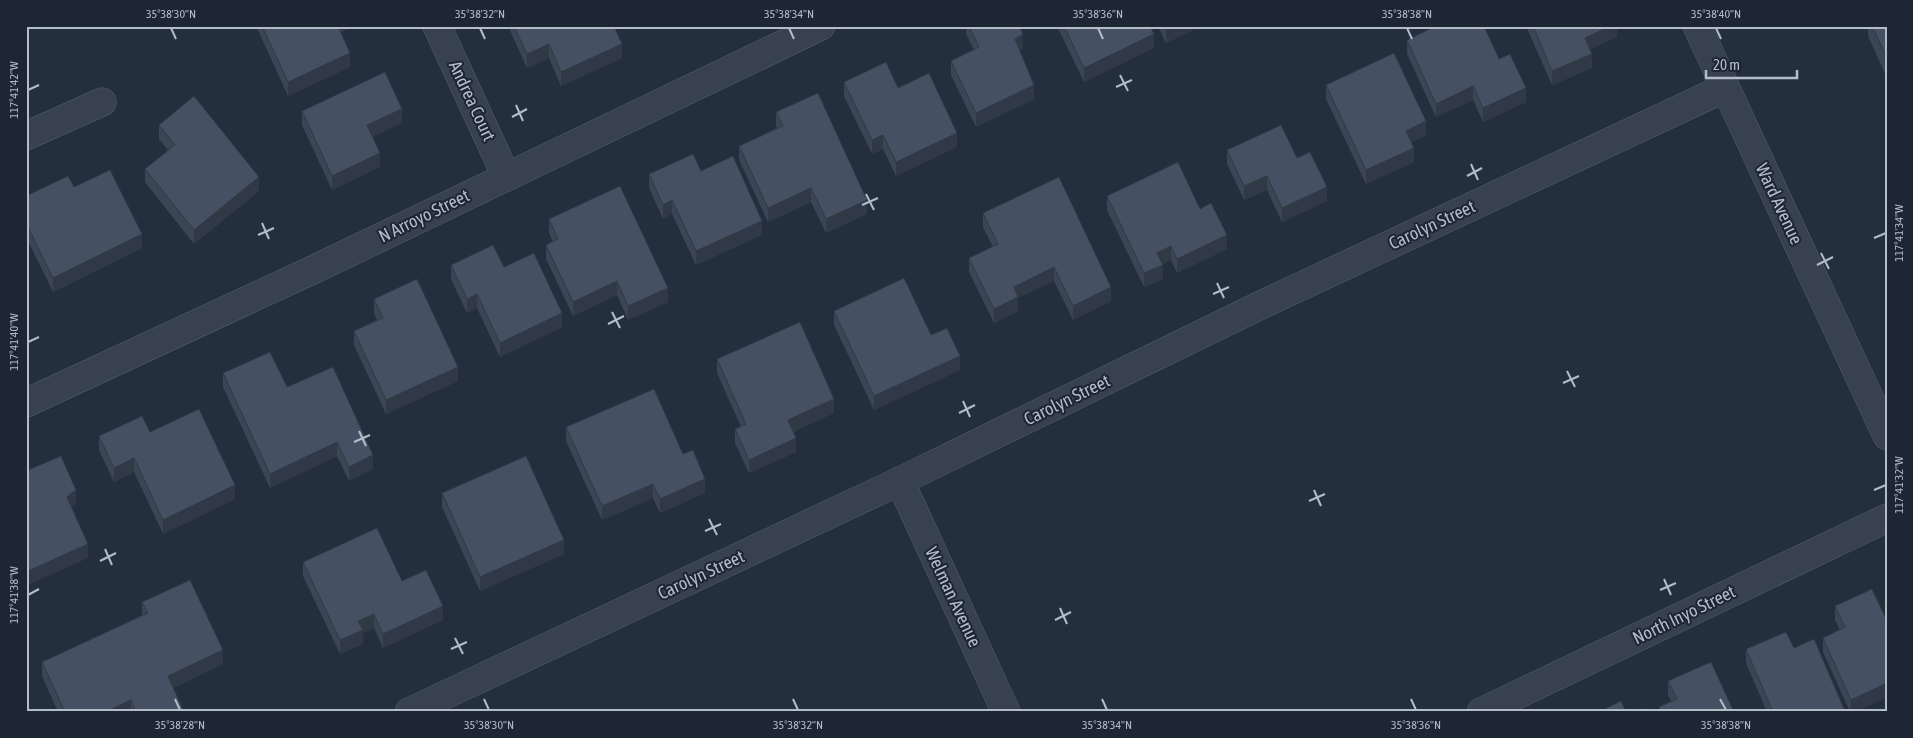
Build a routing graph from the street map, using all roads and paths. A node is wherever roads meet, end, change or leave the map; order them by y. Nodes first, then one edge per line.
1 (437, 26) edge
2 (821, 26) edge
3 (1697, 26) edge
4 (1725, 88) junction
5 (102, 102) dead end
6 (26, 136) edge
7 (506, 176) junction
8 (26, 403) edge
9 (1887, 436) edge
10 (900, 481) junction
11 (1887, 518) edge
12 (408, 712) edge
13 (1006, 712) edge
14 (1481, 712) edge

1 - 7 street, Andrea Court
2 - 7 street, N Arroyo Street
3 - 4 street, Ward Avenue
4 - 9 street, Ward Avenue
4 - 10 street, Carolyn Street
5 - 6 street
7 - 8 street, N Arroyo Street
10 - 12 street, Carolyn Street
10 - 13 street, Welman Avenue
11 - 14 street, North Inyo Street

